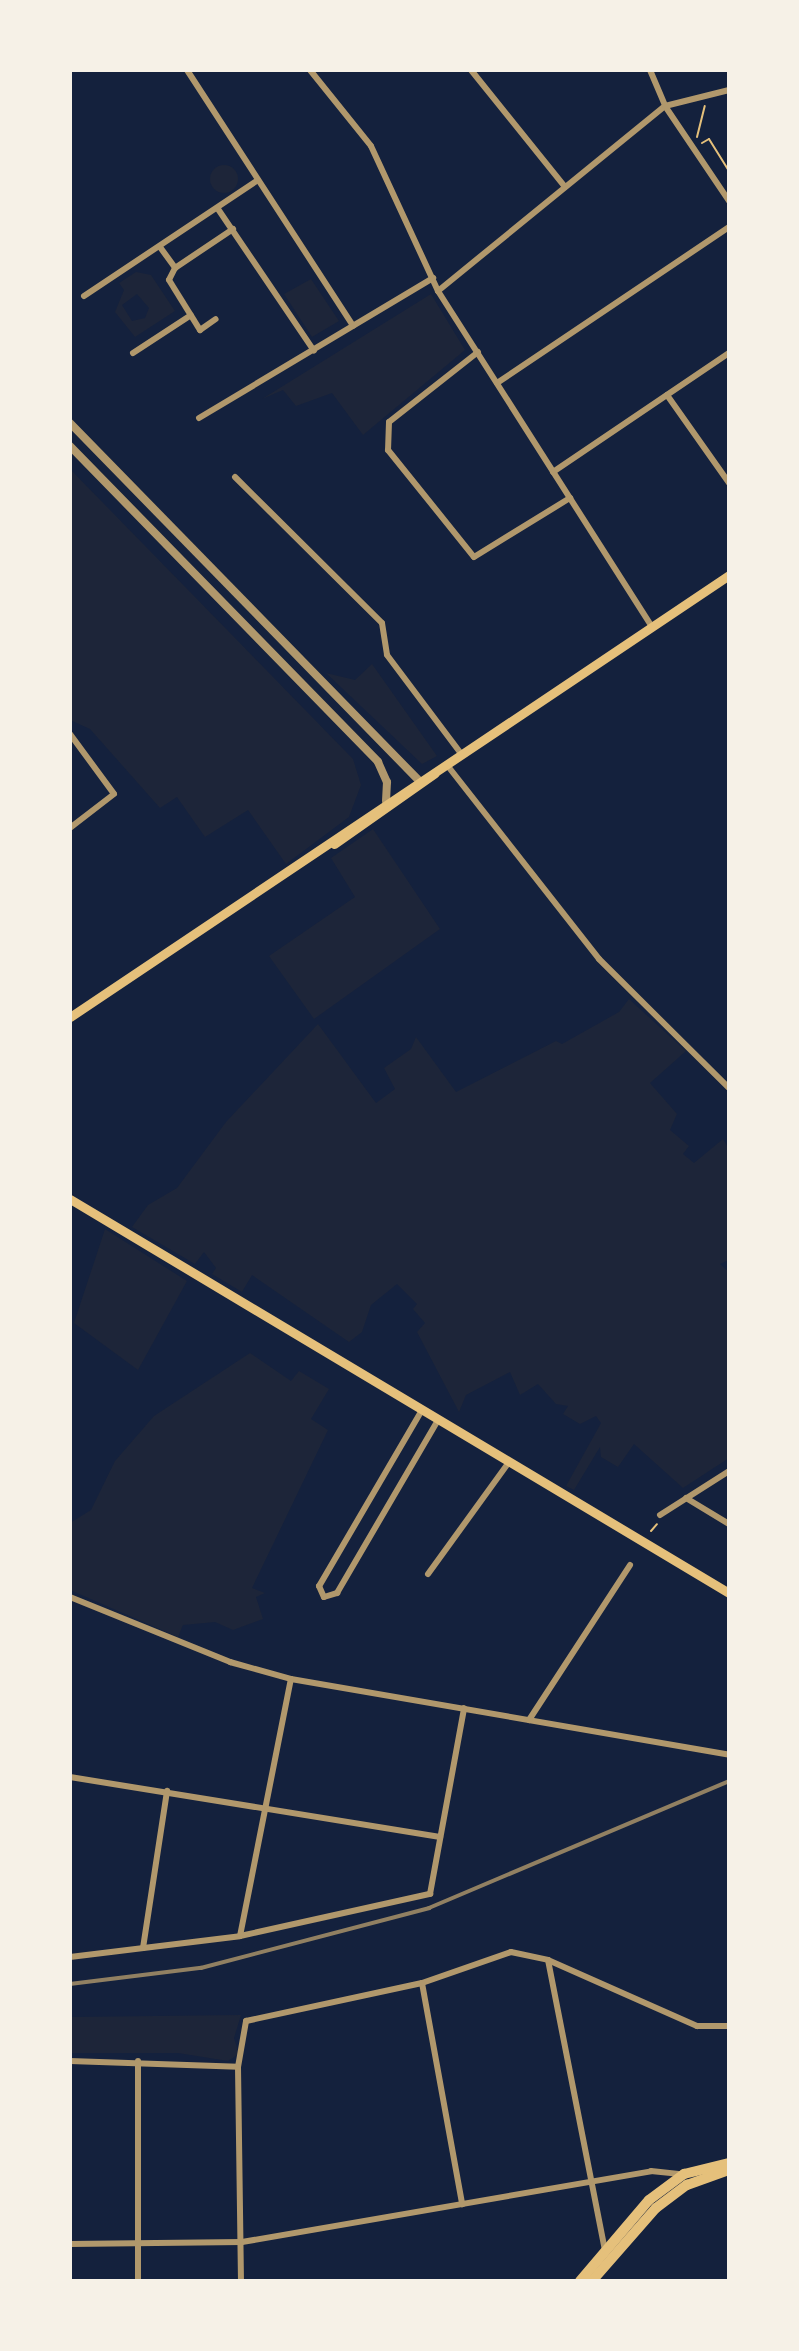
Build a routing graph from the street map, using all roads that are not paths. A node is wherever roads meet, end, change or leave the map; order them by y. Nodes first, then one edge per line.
1 (187, 70) edge
2 (310, 70) edge
3 (471, 70) edge
4 (650, 70) edge
5 (729, 90) edge
6 (665, 106) junction
7 (258, 180) junction
8 (565, 187) junction
9 (729, 201) edge
10 (218, 209) junction
11 (729, 227) edge
12 (233, 229) junction
13 (160, 247) junction
14 (175, 268) junction
15 (433, 278) junction
16 (438, 290) junction
17 (84, 296) dead end
18 (191, 315) junction
19 (216, 319) dead end
20 (353, 326) junction
21 (314, 351) junction
22 (478, 352) junction
23 (133, 353) dead end
24 (729, 353) edge
25 (497, 383) junction
26 (667, 395) junction
27 (199, 418) dead end
28 (70, 423) edge
29 (70, 446) edge
30 (553, 472) junction
31 (235, 477) dead end
32 (729, 483) edge
33 (570, 498) junction
34 (729, 575) edge
35 (652, 627) junction
36 (70, 734) edge
37 (462, 755) junction
38 (447, 765) junction
39 (435, 773) junction
40 (418, 779) junction
41 (386, 801) junction
42 (70, 828) edge
43 (326, 847) junction
44 (70, 1017) edge
45 (729, 1088) edge
46 (70, 1199) edge
47 (422, 1410) junction
48 (438, 1420) junction
49 (509, 1462) junction
50 (729, 1471) edge
51 (686, 1498) junction
52 (660, 1515) dead end
53 (729, 1524) edge
54 (630, 1565) dead end
55 (428, 1574) dead end
56 (729, 1593) edge
57 (70, 1597) edge
58 (291, 1679) junction
59 (464, 1708) junction
60 (529, 1720) junction
61 (729, 1755) edge
62 (70, 1777) edge
63 (167, 1791) junction
64 (264, 1806) junction
65 (440, 1837) junction
66 (240, 1936) junction
67 (143, 1948) junction
68 (70, 1956) edge
69 (548, 1960) junction
70 (422, 1983) junction
71 (729, 2026) edge
72 (70, 2061) edge
73 (138, 2061) junction
74 (238, 2067) junction
75 (729, 2163) edge
76 (729, 2170) edge
77 (684, 2174) junction
78 (591, 2180) junction
79 (461, 2204) junction
80 (242, 2242) junction
81 (138, 2243) junction
82 (70, 2244) edge
83 (607, 2255) junction
84 (138, 2281) edge
85 (241, 2281) edge
86 (580, 2281) edge
87 (592, 2281) edge

1 - 7 street
2 - 15 street
3 - 8 street
4 - 6 street
5 - 6 street
6 - 8 street
6 - 9 street
7 - 10 street
7 - 20 street
8 - 16 street
10 - 12 street
10 - 13 street
11 - 25 street
12 - 14 street
12 - 21 street
13 - 14 street
13 - 17 street
14 - 18 street
15 - 16 street
15 - 20 street
16 - 22 street
18 - 19 street
18 - 23 street
20 - 21 street
21 - 27 street
22 - 25 street
22 - 33 street
24 - 26 street
25 - 30 street
26 - 30 street
26 - 32 street
28 - 40 street
29 - 41 street
30 - 33 street
31 - 37 street
33 - 35 street
34 - 35 main road
35 - 37 main road
36 - 42 street
37 - 38 main road
38 - 39 main road
38 - 45 street
39 - 40 main road
39 - 43 main road
40 - 41 main road
41 - 43 main road
43 - 44 main road
46 - 47 main road
47 - 48 main road
47 - 48 street
48 - 49 main road
49 - 55 street
49 - 56 main road
50 - 51 street
51 - 52 street
51 - 53 street
54 - 60 street
57 - 58 street
58 - 59 street
58 - 64 street
59 - 60 street
59 - 65 street
60 - 61 street
62 - 63 street
63 - 64 street
63 - 67 street
64 - 65 street
64 - 66 street
65 - 66 street
66 - 67 street
67 - 68 street
69 - 70 street
69 - 71 street
69 - 78 street
70 - 74 street
70 - 79 street
72 - 73 street
73 - 74 street
73 - 81 street
74 - 80 street
75 - 77 main road
76 - 83 main road
77 - 78 street
77 - 83 main road
78 - 79 street
78 - 83 street
79 - 80 street
80 - 81 street
80 - 85 street
81 - 82 street
81 - 84 street
83 - 86 main road
83 - 87 main road

